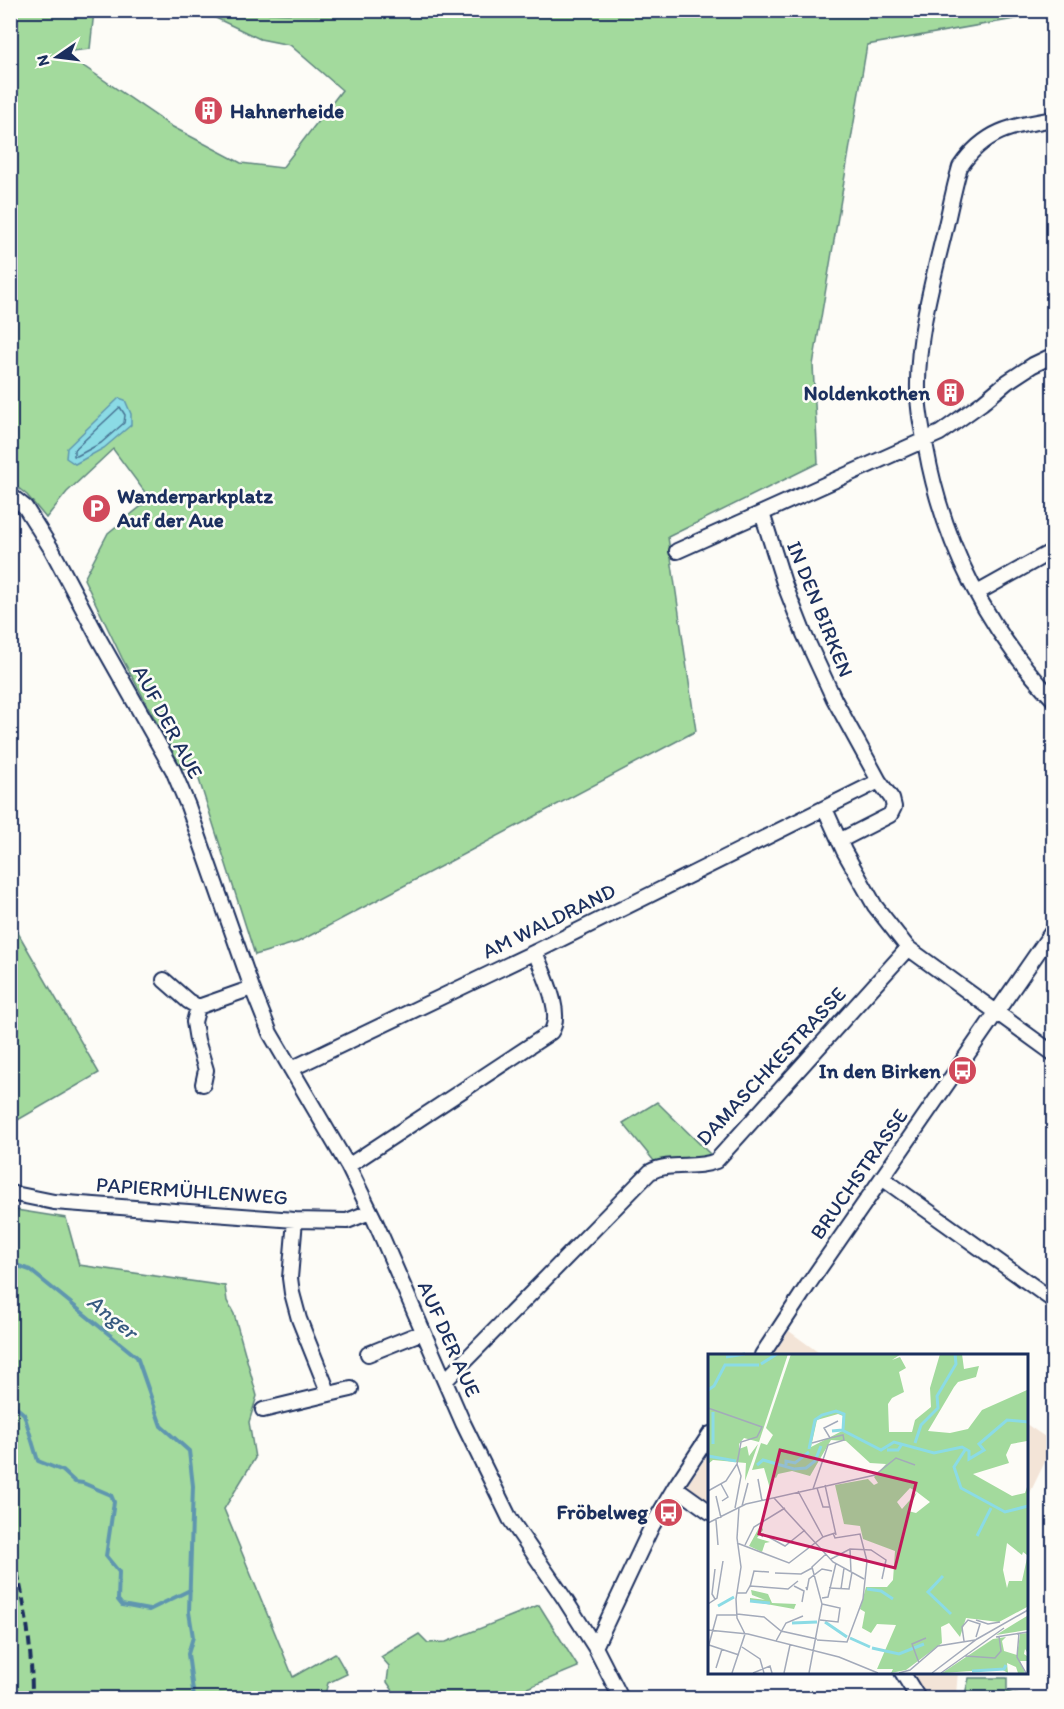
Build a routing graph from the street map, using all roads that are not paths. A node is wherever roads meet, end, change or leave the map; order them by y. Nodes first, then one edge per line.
1 (1053, 119) edge
2 (1053, 355) edge
3 (924, 440) junction
4 (10, 495) edge
5 (762, 513) junction
6 (1053, 550) edge
7 (677, 551) dead end
8 (976, 592) junction
9 (1053, 700) edge
10 (879, 781) junction
11 (825, 809) junction
12 (839, 841) junction
13 (1053, 929) edge
14 (908, 948) junction
15 (535, 952) junction
16 (164, 980) dead end
17 (252, 988) junction
18 (198, 1007) junction
19 (996, 1012) junction
20 (1053, 1054) edge
21 (291, 1069) junction
22 (203, 1084) dead end
23 (348, 1167) junction
24 (882, 1178) junction
25 (10, 1194) edge
26 (370, 1212) junction
27 (295, 1220) junction
28 (1053, 1301) edge
29 (423, 1332) junction
30 (368, 1354) dead end
31 (763, 1354) edge
32 (445, 1381) junction
33 (351, 1389) dead end
34 (329, 1394) junction
35 (263, 1410) dead end
36 (708, 1437) edge
37 (675, 1487) junction
38 (708, 1511) edge
39 (595, 1647) junction
40 (903, 1673) edge
41 (621, 1698) edge
42 (918, 1698) edge

1 - 3 street
2 - 3 street
3 - 5 street
3 - 8 street
4 - 17 street, AUF DER AUE
5 - 7 street
5 - 10 street, IN DEN BIRKEN
6 - 8 street
8 - 9 street
10 - 11 street
10 - 12 street, IN DEN BIRKEN
11 - 12 street
11 - 15 street, AM WALDRAND
12 - 14 street
13 - 19 street, BRUCHSTRASSE
14 - 19 street
14 - 32 street, DAMASCHKESTRASSE
15 - 21 street, AM WALDRAND
15 - 23 street
16 - 18 street
17 - 18 street
17 - 21 street, AUF DER AUE
18 - 22 street
19 - 20 street
19 - 24 street, BRUCHSTRASSE
21 - 23 street, AUF DER AUE
23 - 26 street, AUF DER AUE
24 - 28 street
24 - 31 street, BRUCHSTRASSE
25 - 27 street, PAPIERMÜHLENWEG
26 - 27 street, PAPIERMÜHLENWEG
26 - 29 street, AUF DER AUE
27 - 34 street
29 - 30 street
29 - 32 street, AUF DER AUE
32 - 39 street, AUF DER AUE
33 - 34 street
34 - 35 street
36 - 37 street
37 - 38 street
37 - 39 street
39 - 41 street, AUF DER AUE
40 - 42 street

